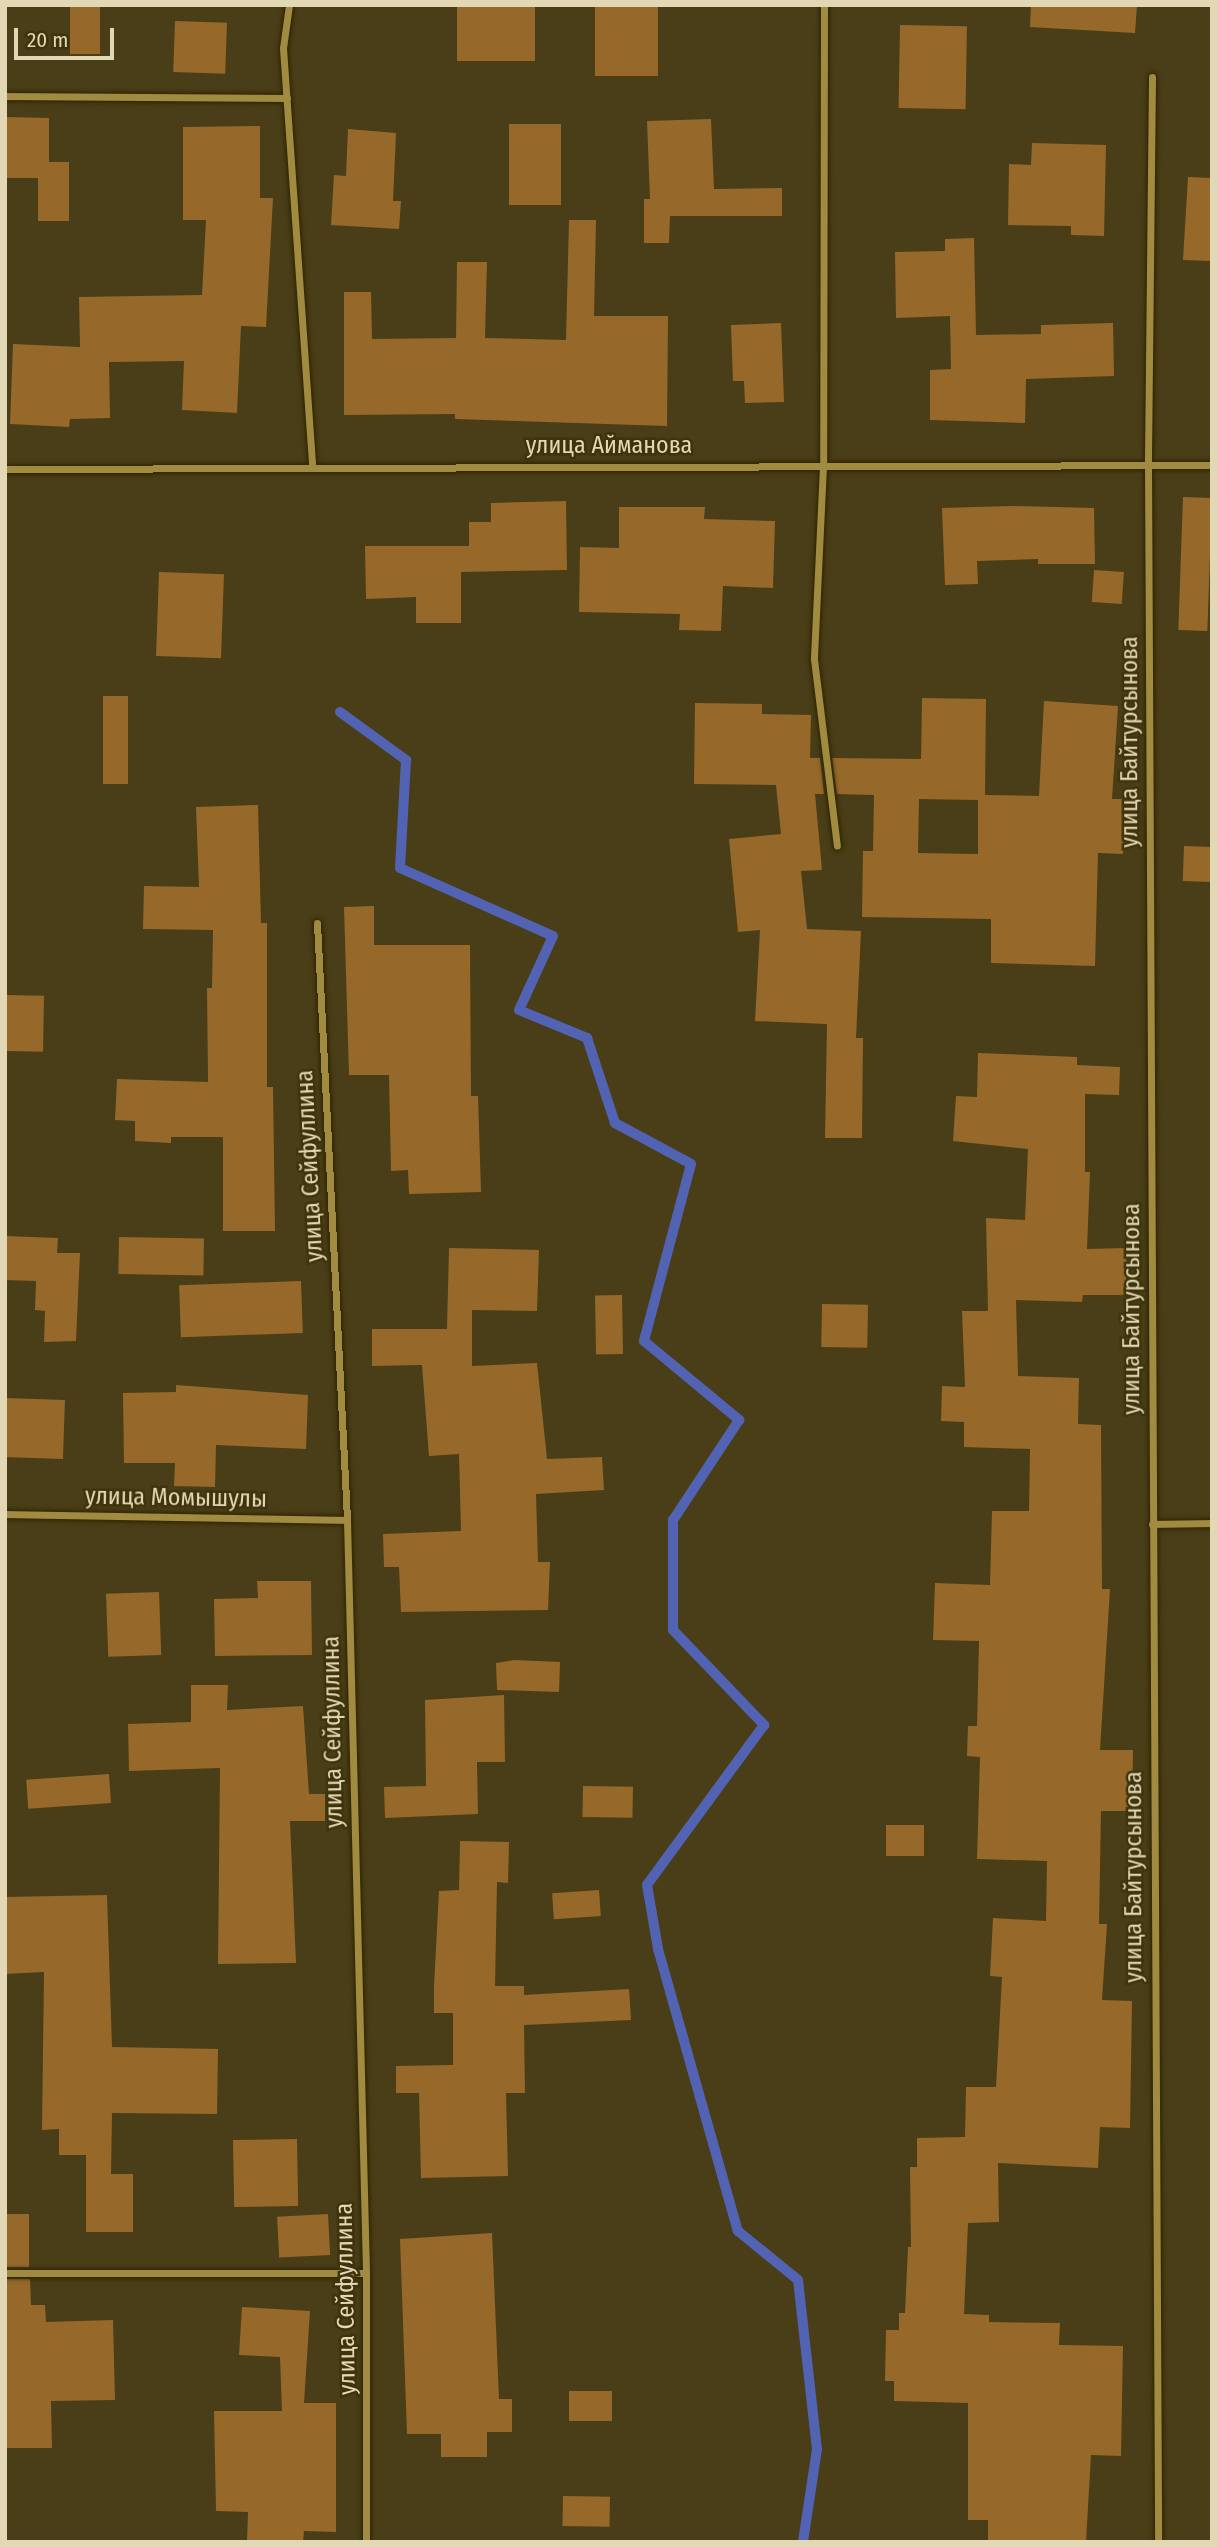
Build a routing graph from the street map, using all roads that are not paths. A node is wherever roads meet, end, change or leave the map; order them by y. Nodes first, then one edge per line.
1 (289, 5) edge
2 (824, 5) edge
3 (1152, 77) dead end
4 (5, 96) edge
5 (287, 98) junction
6 (1149, 464) junction
7 (312, 465) junction
8 (1212, 465) edge
9 (823, 466) junction
10 (5, 469) edge
11 (837, 846) dead end
12 (317, 923) dead end
13 (5, 1514) edge
14 (346, 1520) junction
15 (1212, 1523) edge
16 (1152, 1524) junction
17 (5, 2273) edge
18 (366, 2273) junction
19 (366, 2542) edge
20 (1158, 2542) edge

1 - 5 street
2 - 9 street
3 - 6 street, улица Байтурсынова
4 - 5 street
5 - 7 street
6 - 8 street, улица Айманова
6 - 9 street, улица Айманова
6 - 16 street, улица Байтурсынова
7 - 9 street, улица Айманова
7 - 10 street, улица Айманова
9 - 11 street
12 - 14 street, улица Сейфуллина
13 - 14 street, улица Момышулы
14 - 18 street, улица Сейфуллина
15 - 16 street
16 - 20 street, улица Байтурсынова
17 - 18 street
18 - 19 street, улица Сейфуллина

